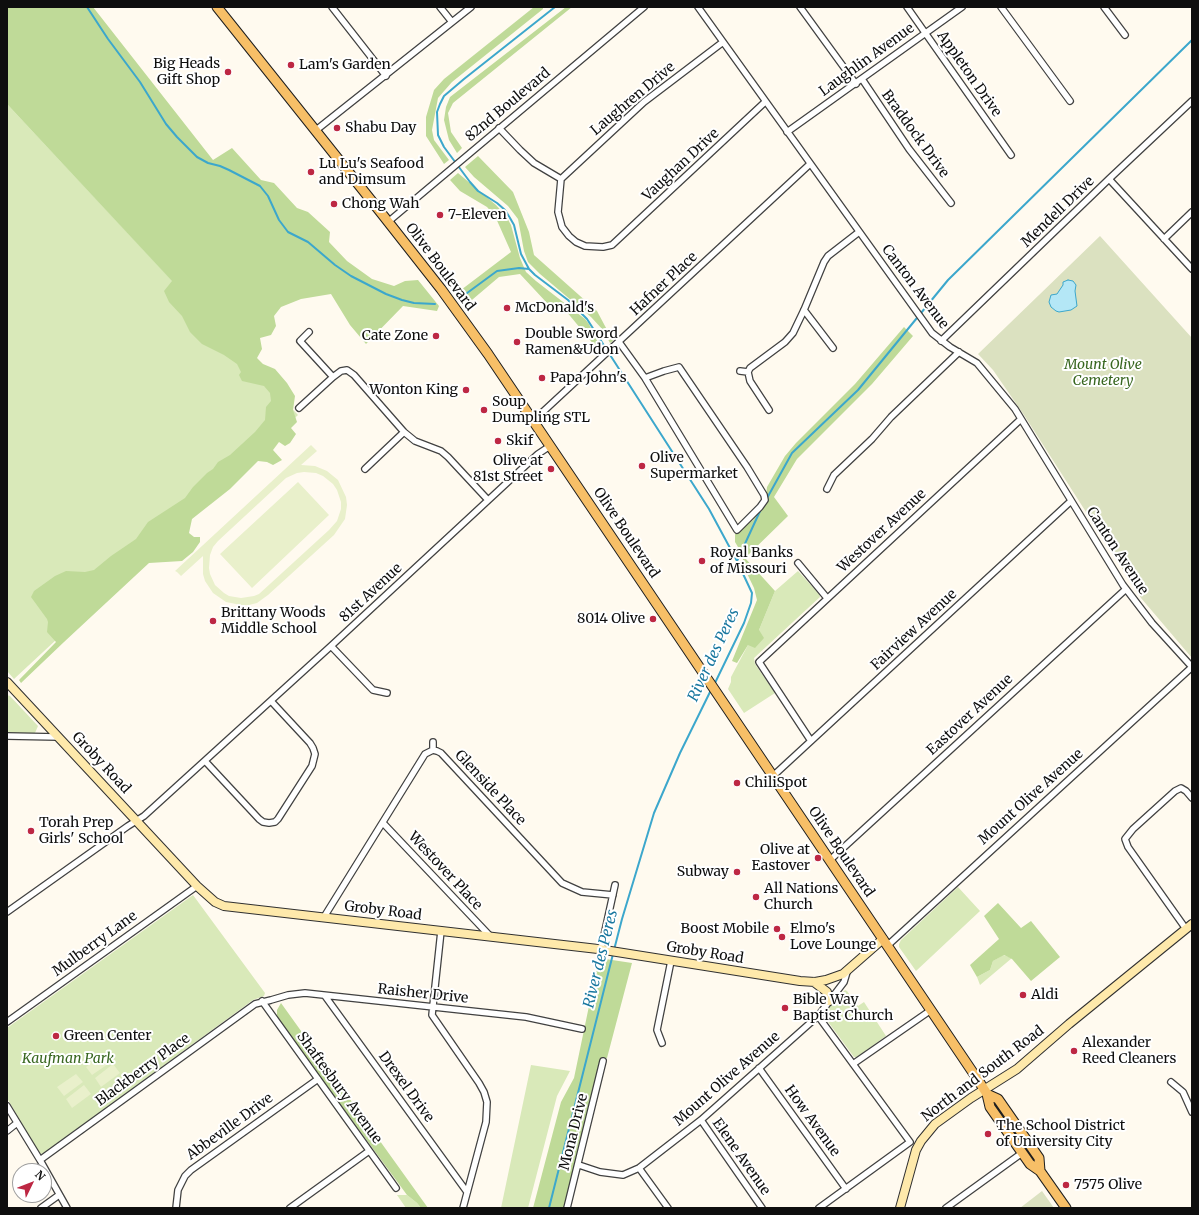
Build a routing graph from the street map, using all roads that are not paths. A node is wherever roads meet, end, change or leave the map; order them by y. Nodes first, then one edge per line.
1 (217, 7) edge
2 (332, 7) edge
3 (440, 7) edge
4 (471, 7) edge
5 (644, 7) edge
6 (698, 7) edge
7 (800, 7) edge
8 (907, 7) edge
9 (962, 7) edge
10 (1001, 7) edge
11 (1104, 7) edge
12 (452, 22) junction
13 (925, 33) junction
14 (1125, 34) dead end
15 (723, 42) junction
16 (386, 76) junction
17 (862, 79) junction
18 (856, 84) junction
19 (1070, 101) dead end
20 (1192, 101) edge
21 (766, 102) junction
22 (499, 128) junction
23 (315, 131) junction
24 (787, 132) junction
25 (1011, 155) dead end
26 (810, 164) junction
27 (561, 178) junction
28 (1109, 179) junction
29 (950, 203) dead end
30 (1192, 212) edge
31 (388, 222) junction
32 (859, 232) junction
33 (1164, 239) junction
34 (1192, 269) edge
35 (804, 310) junction
36 (309, 332) dead end
37 (941, 341) junction
38 (617, 344) junction
39 (833, 348) dead end
40 (959, 352) junction
41 (740, 370) dead end
42 (748, 372) junction
43 (333, 377) junction
44 (645, 378) junction
45 (299, 408) dead end
46 (769, 410) dead end
47 (1021, 419) junction
48 (533, 421) junction
49 (404, 432) junction
50 (550, 446) junction
51 (365, 469) dead end
52 (827, 489) dead end
53 (488, 500) junction
54 (1071, 501) junction
55 (798, 563) dead end
56 (1126, 589) junction
57 (827, 598) junction
58 (331, 646) junction
59 (1192, 667) edge
60 (7, 683) edge
61 (387, 693) dead end
62 (271, 701) junction
63 (7, 736) edge
64 (58, 736) junction
65 (811, 741) junction
66 (433, 742) dead end
67 (433, 750) junction
68 (205, 761) junction
69 (773, 776) junction
70 (1192, 798) edge
71 (136, 821) junction
72 (383, 823) junction
73 (830, 860) junction
74 (615, 885) dead end
75 (198, 886) junction
76 (613, 895) junction
77 (7, 912) edge
78 (324, 917) junction
79 (1189, 927) edge
80 (441, 931) junction
81 (490, 936) junction
82 (885, 942) junction
83 (604, 950) junction
84 (671, 961) junction
85 (847, 971) junction
86 (814, 982) junction
87 (326, 996) junction
88 (262, 1001) junction
89 (829, 1002) junction
90 (432, 1008) junction
91 (931, 1010) junction
92 (818, 1016) junction
93 (7, 1022) edge
94 (582, 1029) dead end
95 (662, 1043) dead end
96 (603, 1061) dead end
97 (853, 1064) junction
98 (759, 1068) junction
99 (318, 1079) junction
100 (1171, 1082) dead end
101 (986, 1092) junction
102 (7, 1106) edge
103 (1192, 1112) edge
104 (701, 1120) junction
105 (17, 1123) junction
106 (7, 1131) edge
107 (369, 1151) junction
108 (1022, 1153) junction
109 (40, 1160) junction
110 (579, 1165) junction
111 (640, 1168) junction
112 (1040, 1170) junction
113 (396, 1188) dead end
114 (846, 1189) junction
115 (468, 1192) junction
116 (59, 1195) junction
117 (41, 1208) edge
118 (67, 1208) edge
119 (176, 1208) edge
120 (290, 1208) edge
121 (463, 1208) edge
122 (567, 1208) edge
123 (668, 1208) edge
124 (762, 1208) edge
125 (819, 1208) edge
126 (900, 1208) edge
127 (946, 1208) edge
128 (1066, 1208) edge

1 - 23 main road, Olive Boulevard
2 - 16 street
3 - 12 street
4 - 12 street
5 - 22 street, 82nd Boulevard
6 - 15 street, Canton Avenue
7 - 18 street
8 - 13 street, Appleton Drive
9 - 13 street, Laughlin Avenue
10 - 19 street
11 - 14 street
12 - 16 street
13 - 17 street, Laughlin Avenue
13 - 25 street, Appleton Drive
15 - 21 street, Canton Avenue
15 - 27 street, Laughren Drive
16 - 23 street
17 - 18 street, Laughlin Avenue
17 - 29 street, Braddock Drive
18 - 24 street, Laughlin Avenue
20 - 28 street, Mendell Drive
21 - 24 street, Canton Avenue
21 - 27 street, Vaughan Drive
22 - 27 street
22 - 31 street, 82nd Boulevard
23 - 31 main road, Olive Boulevard
24 - 26 street, Canton Avenue
26 - 32 street, Canton Avenue
26 - 38 street, Hafner Place
28 - 33 street
28 - 37 street, Mendell Drive
30 - 33 street
31 - 48 main road, Olive Boulevard
32 - 35 street
32 - 37 street, Canton Avenue
33 - 34 street
35 - 39 street
35 - 42 street
36 - 43 street
37 - 40 street, Canton Avenue
38 - 44 street
38 - 48 street, Hafner Place
40 - 47 street, Canton Avenue
40 - 52 street
41 - 42 street
42 - 46 street
43 - 45 street
43 - 49 street
44 - 44 street
47 - 54 street, Canton Avenue
47 - 57 street, Westover Avenue
48 - 50 main road, Olive Boulevard
49 - 51 street
49 - 53 street
50 - 53 street, 81st Avenue
50 - 69 main road, Olive Boulevard
53 - 58 street, 81st Avenue
54 - 56 street, Canton Avenue
54 - 65 street, Fairview Avenue
55 - 57 street
56 - 59 street, Canton Avenue
56 - 73 street, Eastover Avenue
57 - 65 street, Westover Avenue
58 - 61 street
58 - 62 street, 81st Avenue
59 - 82 street, Mount Olive Avenue
60 - 64 street, Groby Road
62 - 68 street, 81st Avenue
62 - 68 street
63 - 64 street
64 - 71 street, Groby Road
65 - 69 street, Fairview Avenue
66 - 67 street
67 - 72 street, Glenside Place
67 - 76 street, Glenside Place
68 - 71 street, 81st Avenue
69 - 73 main road, Olive Boulevard
70 - 79 street
71 - 75 street, Groby Road
71 - 77 street, 81st Avenue
72 - 78 street, Glenside Place
72 - 81 street, Westover Place
73 - 82 main road, Olive Boulevard
74 - 76 street
75 - 78 street, Groby Road
75 - 93 street, Mulberry Lane
76 - 83 street
78 - 80 street, Groby Road
79 - 101 street, North and South Road
80 - 81 street, Groby Road
80 - 90 street
81 - 83 street, Groby Road
82 - 85 street, Mount Olive Avenue
82 - 91 main road, Olive Boulevard
83 - 84 street, Groby Road
84 - 86 street, Groby Road
84 - 95 street
85 - 86 street, Groby Road
85 - 89 street, Mount Olive Avenue
86 - 89 street
87 - 88 street, Raisher Drive
87 - 90 street, Raisher Drive
87 - 115 street, Drexel Drive
88 - 99 street, Shaftesbury Avenue
88 - 109 street, Blackberry Place
89 - 92 street, Mount Olive Avenue
90 - 94 street, Raisher Drive
90 - 115 street
91 - 97 street
91 - 101 main road, Olive Boulevard
92 - 97 street
92 - 98 street, Mount Olive Avenue
96 - 110 street, Mona Drive
97 - 114 street
98 - 104 street, Mount Olive Avenue
98 - 114 street, How Avenue
99 - 107 street, Shaftesbury Avenue
99 - 119 street, Abbeville Drive
100 - 103 street
101 - 108 main road, Olive Boulevard
101 - 112 main road, Olive Boulevard
101 - 126 street, North and South Road
102 - 105 street
104 - 111 street, Mount Olive Avenue
104 - 124 street, Elene Avenue
105 - 106 street
105 - 109 street
107 - 113 street, Shaftesbury Avenue
107 - 120 street
108 - 112 main road, Olive Boulevard
108 - 127 street
109 - 116 street
110 - 111 street, Mount Olive Avenue
110 - 122 street, Mona Drive
111 - 123 street
112 - 128 main road, Olive Boulevard
114 - 125 street
115 - 121 street
116 - 117 street
116 - 118 street

